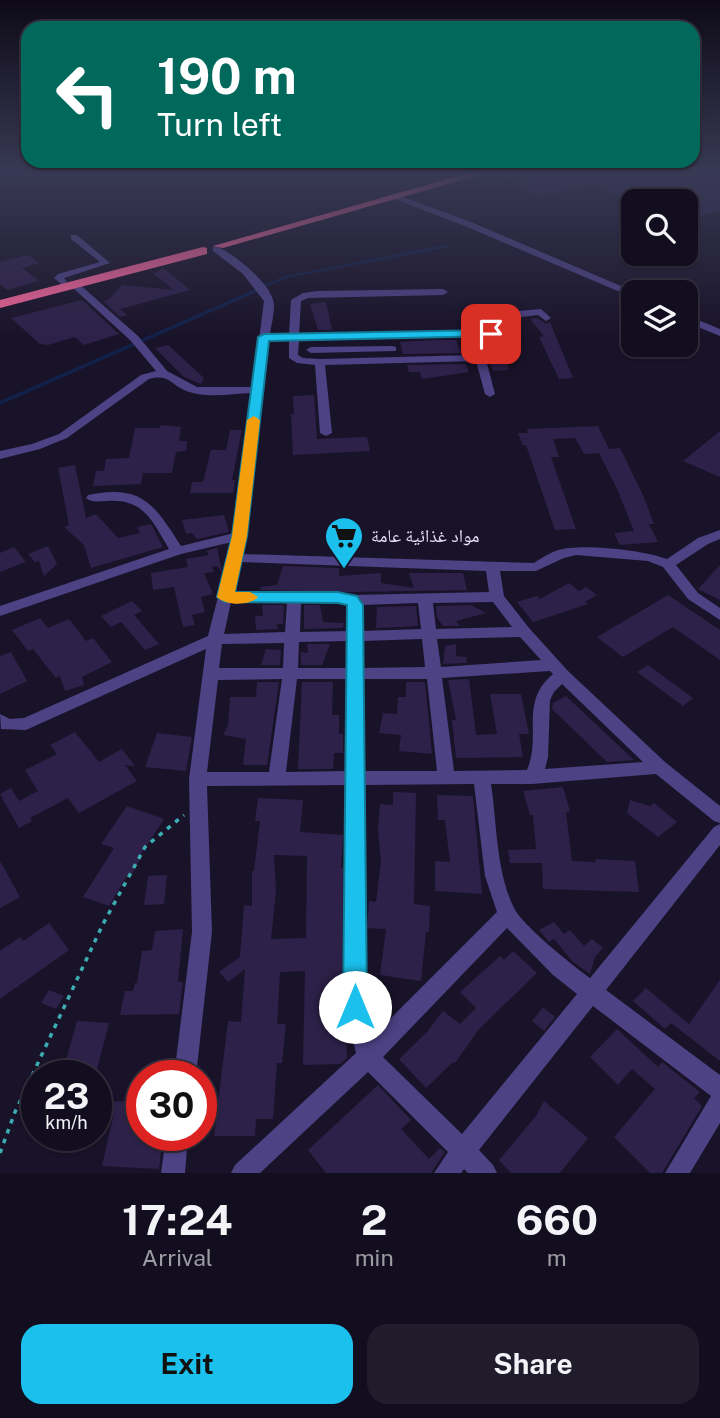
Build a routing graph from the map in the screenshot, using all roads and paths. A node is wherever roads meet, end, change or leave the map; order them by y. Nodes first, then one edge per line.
1 (278, 227) edge
2 (288, 227) edge
3 (474, 227) edge
4 (263, 234) junction
5 (74, 237) dead end
6 (208, 247) junction
7 (175, 259) junction
8 (230, 262) junction
9 (69, 283) junction
10 (621, 289) edge
11 (443, 292) dead end
12 (0, 298) edge
13 (0, 304) edge
14 (470, 317) dead end
15 (546, 318) dead end
16 (698, 323) edge
17 (720, 333) edge
18 (473, 334) junction
19 (264, 337) junction
20 (294, 338) junction
21 (351, 343) junction
22 (392, 349) dead end
23 (311, 350) dead end
24 (480, 359) junction
25 (320, 362) junction
26 (352, 362) junction
27 (162, 372) junction
28 (257, 390) junction
29 (490, 394) dead end
30 (326, 433) dead end
31 (0, 455) edge
32 (92, 498) dead end
33 (720, 534) edge
34 (240, 536) junction
35 (177, 551) junction
36 (235, 558) junction
37 (668, 564) junction
38 (492, 566) junction
39 (225, 597) junction
40 (294, 597) junction
41 (497, 597) junction
42 (425, 598) junction
43 (352, 600) junction
44 (0, 611) edge
45 (720, 615) edge
46 (524, 632) junction
47 (431, 635) junction
48 (356, 637) junction
49 (292, 638) junction
50 (215, 639) junction
51 (559, 670) junction
52 (435, 673) junction
53 (212, 674) junction
54 (290, 674) junction
55 (356, 674) junction
56 (0, 720) edge
57 (659, 767) junction
58 (482, 777) junction
59 (532, 777) junction
60 (446, 778) junction
61 (198, 779) junction
62 (277, 779) junction
63 (355, 779) junction
64 (200, 804) junction
65 (720, 816) edge
66 (720, 832) edge
67 (508, 915) junction
68 (591, 993) junction
69 (368, 1057) junction
70 (187, 1060) edge
71 (720, 1088) edge
72 (720, 1102) edge
73 (175, 1151) edge
74 (462, 1152) junction
75 (0, 1153) edge
76 (173, 1173) edge
77 (243, 1173) edge
78 (446, 1173) edge
79 (485, 1173) edge
80 (677, 1173) edge

1 - 6 highway
2 - 4 highway
3 - 10 street
4 - 6 highway
4 - 8 highway
5 - 9 street
6 - 7 highway
6 - 8 street
6 - 9 highway
7 - 8 highway
7 - 9 highway
8 - 19 street
9 - 12 highway
9 - 13 highway
9 - 27 street
11 - 20 street
14 - 18 street
15 - 18 street
16 - 17 street
18 - 21 street
18 - 24 street
19 - 20 street
19 - 28 street
20 - 21 street
20 - 25 street
21 - 22 street
21 - 23 street
21 - 26 street
24 - 26 street
24 - 29 street
25 - 26 street
25 - 30 street
27 - 28 street
27 - 31 street
28 - 34 street
32 - 35 street
33 - 37 street
34 - 35 street
34 - 36 street
35 - 44 street
36 - 38 street
36 - 39 street
37 - 38 street
37 - 45 street
38 - 41 street
39 - 40 street
39 - 50 street
40 - 43 street
40 - 49 street
41 - 42 street
41 - 46 street
42 - 43 street
42 - 47 street
43 - 48 street
46 - 47 street
46 - 51 street
47 - 48 street
47 - 52 street
48 - 49 street
48 - 55 street
49 - 50 street
49 - 54 street
50 - 53 street
50 - 56 street
51 - 52 street
51 - 57 street
51 - 59 street
52 - 55 street
52 - 60 street
53 - 54 street
53 - 61 street
54 - 55 street
54 - 62 street
55 - 63 street
57 - 59 street
57 - 65 street
58 - 59 street
58 - 60 street
58 - 67 street
60 - 63 street
61 - 62 street
61 - 64 street
62 - 63 street
63 - 69 street
64 - 70 street
64 - 75 path
66 - 68 street
67 - 68 street
67 - 69 street
68 - 71 street
68 - 74 street
69 - 74 street
69 - 77 street
72 - 80 street
73 - 76 street
74 - 78 street
74 - 79 street

